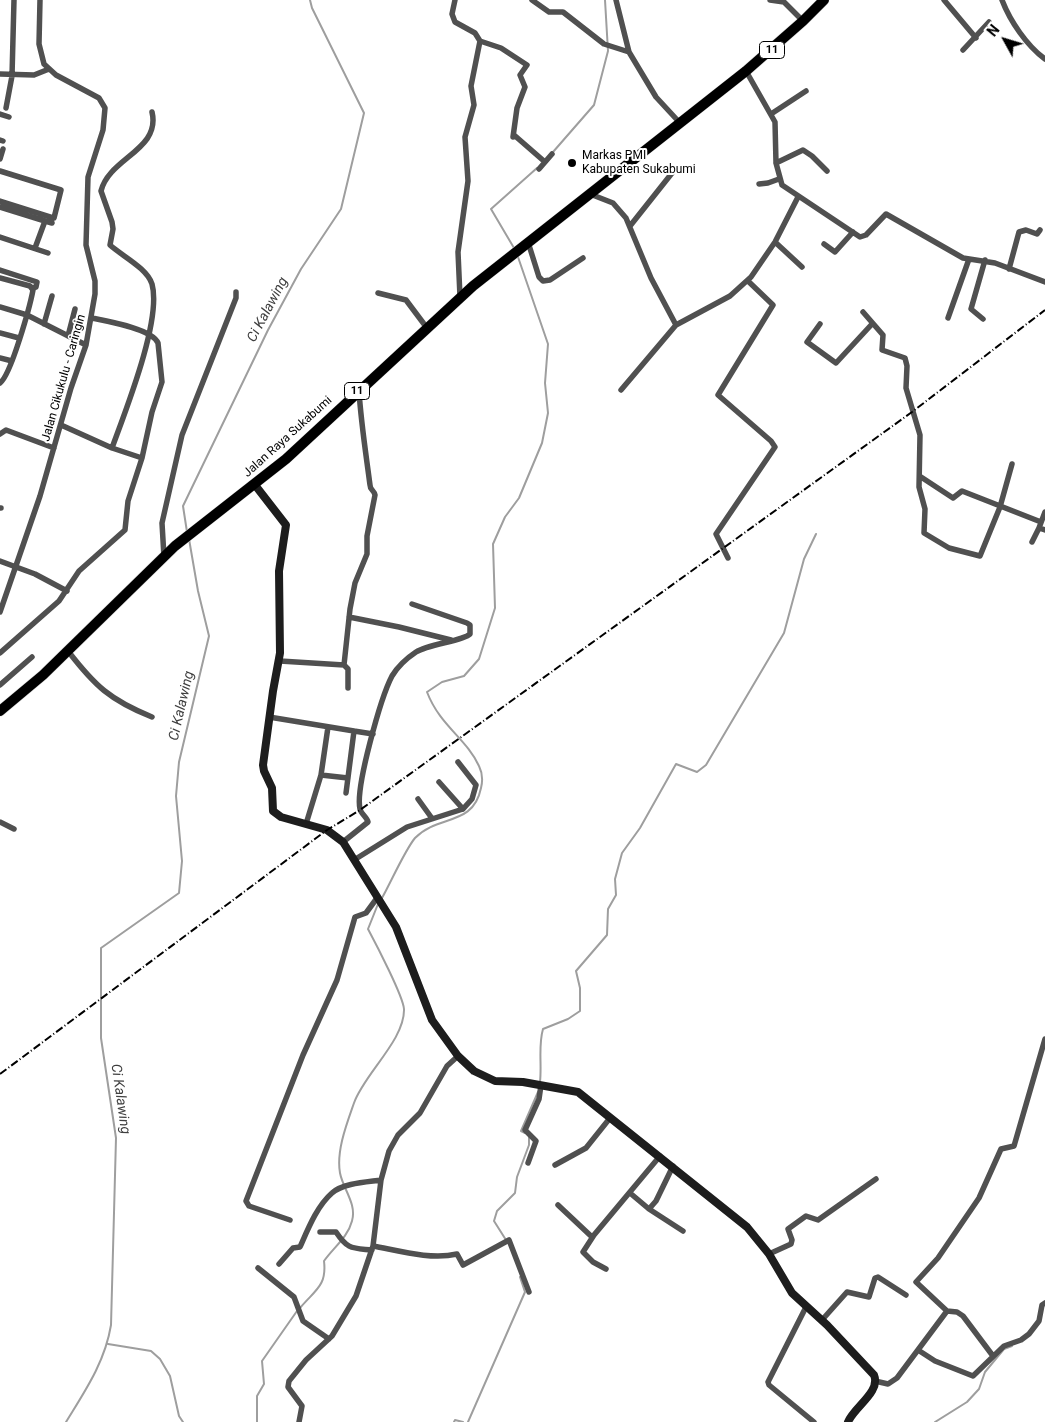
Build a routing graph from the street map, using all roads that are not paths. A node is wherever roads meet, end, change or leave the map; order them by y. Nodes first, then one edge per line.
1 (14, 0) edge
2 (40, 0) edge
3 (455, 0) edge
4 (532, 0) edge
5 (616, 0) edge
6 (770, 0) edge
7 (823, 0) edge
8 (944, 0) edge
9 (1002, 0) edge
10 (803, 21) junction
11 (989, 22) dead end
12 (976, 38) junction
13 (480, 41) junction
14 (963, 50) dead end
15 (629, 52) junction
16 (1045, 59) edge
17 (48, 69) junction
18 (746, 71) junction
19 (0, 74) edge
20 (12, 76) junction
21 (806, 91) dead end
22 (6, 108) dead end
23 (152, 112) dead end
24 (0, 114) edge
25 (771, 114) junction
26 (9, 117) dead end
27 (680, 123) junction
28 (3, 149) dead end
29 (552, 154) dead end
30 (0, 159) edge
31 (545, 162) junction
32 (776, 162) junction
33 (676, 168) dead end
34 (539, 169) dead end
35 (0, 171) edge
36 (827, 171) dead end
37 (778, 179) junction
38 (759, 184) dead end
39 (590, 194) junction
40 (798, 197) junction
41 (0, 201) edge
42 (0, 207) edge
43 (44, 221) junction
44 (52, 223) dead end
45 (630, 226) junction
46 (1040, 230) dead end
47 (853, 232) junction
48 (0, 238) edge
49 (775, 242) junction
50 (526, 244) junction
51 (824, 244) dead end
52 (35, 248) junction
53 (48, 253) dead end
54 (583, 258) dead end
55 (969, 259) junction
56 (985, 260) junction
57 (802, 267) dead end
58 (1009, 269) junction
59 (0, 270) edge
60 (0, 278) edge
61 (748, 281) junction
62 (1045, 281) edge
63 (32, 288) junction
64 (236, 292) dead end
65 (378, 293) dead end
66 (52, 296) dead end
67 (460, 297) junction
68 (0, 307) edge
69 (75, 309) dead end
70 (864, 312) dead end
71 (27, 315) junction
72 (92, 318) junction
73 (948, 318) dead end
74 (983, 319) dead end
75 (44, 324) junction
76 (820, 324) dead end
77 (872, 324) junction
78 (676, 325) junction
79 (427, 328) junction
80 (148, 332) junction
81 (0, 333) edge
82 (68, 336) junction
83 (19, 338) junction
84 (86, 345) junction
85 (0, 358) edge
86 (12, 361) junction
87 (0, 383) edge
88 (359, 389) junction
89 (621, 390) dead end
90 (61, 426) junction
91 (0, 434) edge
92 (54, 448) junction
93 (112, 448) junction
94 (142, 458) junction
95 (1012, 464) dead end
96 (920, 477) junction
97 (255, 485) junction
98 (1000, 507) junction
99 (1045, 512) edge
100 (1041, 522) junction
101 (1042, 529) edge
102 (1032, 542) dead end
103 (164, 557) junction
104 (728, 558) dead end
105 (0, 561) edge
106 (15, 567) junction
107 (68, 591) junction
108 (412, 604) dead end
109 (0, 612) edge
110 (349, 618) junction
111 (451, 640) junction
112 (68, 651) junction
113 (0, 652) edge
114 (32, 657) dead end
115 (280, 661) junction
116 (344, 665) junction
117 (0, 685) edge
118 (348, 688) dead end
119 (0, 711) edge
120 (152, 717) dead end
121 (269, 718) junction
122 (328, 727) junction
123 (354, 731) junction
124 (373, 734) junction
125 (458, 762) dead end
126 (321, 775) junction
127 (348, 778) junction
128 (439, 782) dead end
129 (346, 793) dead end
130 (418, 799) dead end
131 (462, 808) junction
132 (431, 817) junction
133 (0, 822) edge
134 (306, 824) junction
135 (14, 829) dead end
136 (343, 842) junction
137 (354, 860) junction
138 (377, 898) junction
139 (1045, 1039) edge
140 (458, 1056) junction
141 (540, 1085) junction
142 (610, 1118) junction
143 (660, 1156) junction
144 (528, 1163) dead end
145 (555, 1165) dead end
146 (673, 1166) junction
147 (876, 1178) dead end
148 (381, 1180) junction
149 (630, 1194) junction
150 (558, 1205) dead end
151 (649, 1209) junction
152 (290, 1220) dead end
153 (320, 1232) dead end
154 (683, 1232) dead end
155 (592, 1237) junction
156 (373, 1248) junction
157 (769, 1254) junction
158 (279, 1264) dead end
159 (258, 1268) dead end
160 (606, 1269) dead end
161 (529, 1292) dead end
162 (906, 1295) dead end
163 (1045, 1303) edge
164 (806, 1307) junction
165 (947, 1311) junction
166 (822, 1320) junction
167 (329, 1339) junction
168 (918, 1350) junction
169 (993, 1356) junction
170 (876, 1381) junction
171 (299, 1422) edge
172 (814, 1422) edge
173 (848, 1422) edge

1 - 20 street
2 - 17 street
3 - 13 street
4 - 15 street
5 - 15 street
6 - 10 street
7 - 10 highway, 11
8 - 12 street
9 - 16 street
10 - 18 highway, 11
11 - 12 street
12 - 14 street
13 - 31 street
13 - 67 street
15 - 27 street
17 - 20 street
17 - 72 street, Jalan Cikukulu - Caringin
18 - 25 street
18 - 27 highway, Jalan Raya Sukabumi / 11
19 - 20 street
20 - 22 street
21 - 25 street
23 - 80 street
24 - 26 street
25 - 32 street
27 - 39 highway, Jalan Raya Sukabumi / 11
28 - 30 street
29 - 31 street
31 - 34 street
32 - 36 street
32 - 37 street
33 - 45 street
35 - 41 street
37 - 38 street
37 - 40 street
39 - 45 street
39 - 50 highway, Jalan Raya Sukabumi / 11
40 - 47 street
40 - 49 street
42 - 43 street
43 - 44 street
43 - 52 street
45 - 78 street
46 - 58 street
47 - 51 street
47 - 55 street
48 - 52 street
49 - 57 street
49 - 61 street
50 - 54 street
50 - 67 highway, Jalan Raya Sukabumi / 11
52 - 53 street
55 - 56 street
55 - 73 street
56 - 58 street
56 - 74 street
58 - 62 street
59 - 63 street
60 - 63 street
61 - 78 street
61 - 104 street
63 - 71 street
64 - 103 street
65 - 79 street
66 - 75 street
67 - 79 highway, Jalan Raya Sukabumi / 11
68 - 71 street
69 - 82 street
70 - 77 street
71 - 75 street
71 - 83 street
72 - 80 street
72 - 84 street, Jalan Cikukulu - Caringin
75 - 82 street
76 - 77 street
77 - 96 street
78 - 89 street
79 - 88 highway, Jalan Raya Sukabumi / 11
80 - 93 street
80 - 94 street
81 - 83 street
82 - 84 street
83 - 86 street
84 - 90 street, Jalan Cikukulu - Caringin
85 - 86 street
86 - 87 street
88 - 97 highway, Jalan Raya Sukabumi / 11
88 - 110 street
90 - 92 street, Jalan Cikukulu - Caringin
90 - 93 street
91 - 92 street
92 - 106 street, Jalan Cikukulu - Caringin
93 - 94 street
94 - 107 street
95 - 98 street
96 - 98 street
96 - 98 street
97 - 103 highway, Jalan Raya Sukabumi / 11
97 - 115 street
98 - 100 street
99 - 100 street
100 - 101 street
101 - 102 street
103 - 112 highway, Jalan Raya Sukabumi / 11
105 - 106 street
106 - 107 street
106 - 109 street, Jalan Cikukulu - Caringin
107 - 113 street
108 - 111 street
110 - 111 street
110 - 116 street
111 - 124 street
112 - 119 highway, Jalan Raya Sukabumi / 11
112 - 120 street
114 - 117 street
115 - 116 street
115 - 121 street
116 - 118 street
121 - 122 street
121 - 134 street
122 - 123 street
122 - 126 street
123 - 124 street
123 - 127 street
124 - 136 street
125 - 131 street
126 - 127 street
126 - 134 street
127 - 129 street
128 - 131 street
130 - 132 street
131 - 132 street
132 - 137 street
133 - 135 street
134 - 136 street
136 - 137 street
137 - 138 street
138 - 140 street
138 - 152 street
139 - 165 street
140 - 141 street
140 - 148 street
141 - 142 street
141 - 144 street
142 - 143 street
142 - 145 street
143 - 146 street
143 - 149 street
146 - 151 street
146 - 157 street
147 - 157 street
148 - 156 street
148 - 158 street
149 - 151 street
149 - 155 street
150 - 155 street
151 - 154 street
153 - 156 street
155 - 160 street
156 - 161 street
156 - 167 street
157 - 164 street
159 - 167 street
162 - 166 street
163 - 169 street
164 - 166 street
164 - 172 street
165 - 168 street
165 - 169 street
166 - 170 street
167 - 171 street
168 - 169 street
168 - 170 street
170 - 173 street

